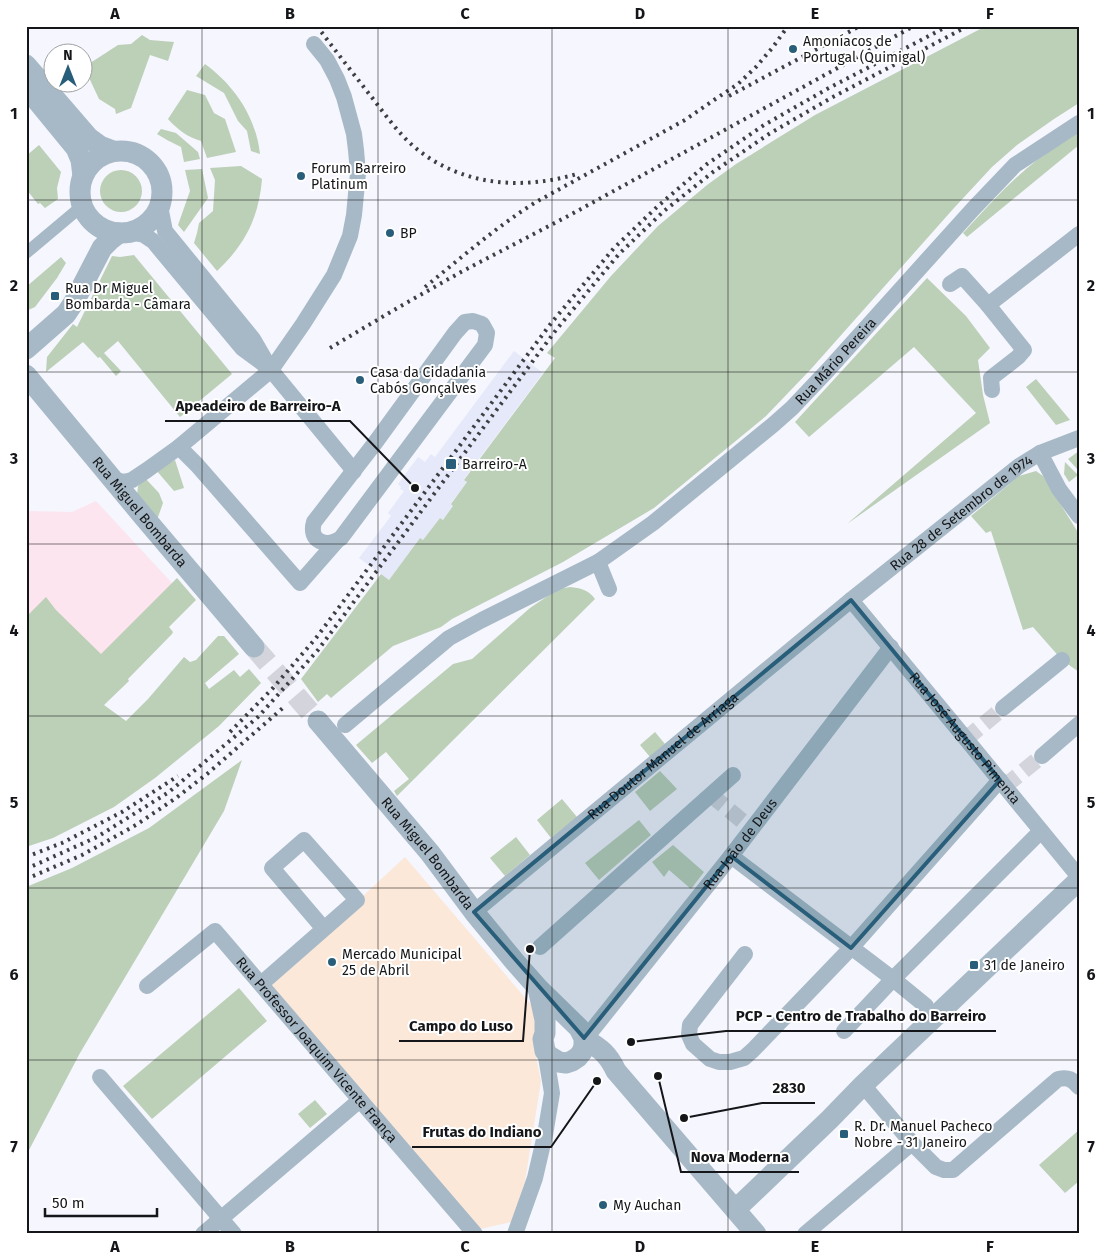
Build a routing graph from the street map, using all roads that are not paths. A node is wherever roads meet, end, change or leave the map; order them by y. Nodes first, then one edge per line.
1 (314, 44) dead end
2 (26, 65) edge
3 (26, 87) edge
4 (1079, 123) edge
5 (113, 151) junction
6 (83, 176) junction
7 (163, 198) junction
8 (85, 212) junction
9 (125, 233) junction
10 (1079, 234) edge
11 (26, 253) edge
12 (950, 284) dead end
13 (988, 305) junction
14 (26, 332) edge
15 (26, 349) edge
16 (271, 370) junction
17 (26, 375) edge
18 (992, 390) dead end
19 (1079, 438) edge
20 (179, 447) junction
21 (1040, 453) junction
22 (354, 471) junction
23 (124, 486) junction
24 (1079, 516) edge
25 (336, 542) junction
26 (598, 562) junction
27 (610, 589) dead end
28 (851, 600) junction
29 (254, 647) tunnel mouth
30 (891, 647) junction
31 (1062, 660) dead end
32 (1003, 708) tunnel mouth
33 (318, 721) tunnel mouth
34 (1079, 724) edge
35 (346, 725) dead end
36 (1042, 756) tunnel mouth
37 (733, 774) dead end
38 (1000, 780) junction
39 (1041, 830) junction
40 (731, 856) junction
41 (1079, 879) edge
42 (474, 912) junction
43 (324, 928) junction
44 (540, 947) dead end
45 (851, 948) junction
46 (745, 954) dead end
47 (893, 979) junction
48 (261, 984) junction
49 (148, 986) dead end
50 (538, 988) junction
51 (926, 1006) dead end
52 (844, 1031) dead end
53 (545, 1042) junction
54 (578, 1044) junction
55 (100, 1076) dead end
56 (863, 1085) junction
57 (1079, 1087) edge
58 (552, 1093) junction
59 (360, 1100) junction
60 (912, 1142) junction
61 (736, 1209) junction
62 (221, 1218) junction
63 (203, 1234) edge
64 (234, 1234) edge
65 (475, 1234) edge
66 (515, 1234) edge
67 (756, 1234) edge
68 (805, 1234) edge

1 - 16 street
2 - 5 street
3 - 6 street
4 - 26 street, Rua Mário Pereira
5 - 6 street
5 - 7 street
6 - 8 street
7 - 9 street
7 - 16 street
8 - 9 street
8 - 11 street
8 - 14 street
9 - 15 street
9 - 16 street
10 - 13 street
12 - 13 street
13 - 18 street
16 - 20 street
16 - 22 street
17 - 23 street, Rua Miguel Bombarda
19 - 21 street, Rua 28 de Setembro de 1974
20 - 23 street
20 - 25 street
21 - 24 street
21 - 28 street, Rua 28 de Setembro de 1974
22 - 25 street
22 - 25 street
23 - 29 street, Rua Miguel Bombarda
26 - 27 street
26 - 35 street, Rua Mário Pereira
28 - 30 street, Rua José Augusto Pimenta
28 - 42 street, Rua Doutor Manuel de Arriaga
30 - 38 street, Rua José Augusto Pimenta
30 - 40 street, Rua João de Deus
31 - 32 street
33 - 42 street, Rua Miguel Bombarda
34 - 36 street
37 - 44 street
38 - 39 street, Rua José Augusto Pimenta
38 - 45 street
39 - 41 street, Rua José Augusto Pimenta
39 - 47 street
40 - 45 street
40 - 54 street, Rua João de Deus
41 - 56 street
42 - 50 street, Rua Miguel Bombarda
43 - 43 street
43 - 48 street
45 - 46 street
45 - 47 street
47 - 51 street
47 - 52 street
48 - 49 street, Rua Professor Joaquim Vicente França
48 - 59 street, Rua Professor Joaquim Vicente França
50 - 53 street, Rua Miguel Bombarda
50 - 54 street, Rua Miguel Bombarda
53 - 54 street, Rua Miguel Bombarda
53 - 54 street
53 - 58 street
54 - 58 street, Rua João de Deus
54 - 61 street, Rua Miguel Bombarda
55 - 62 street
56 - 60 street
56 - 61 street
57 - 60 street
58 - 66 street
59 - 62 street
59 - 65 street, Rua Professor Joaquim Vicente França
60 - 68 street
61 - 67 street, Rua Miguel Bombarda
62 - 63 street
62 - 64 street

